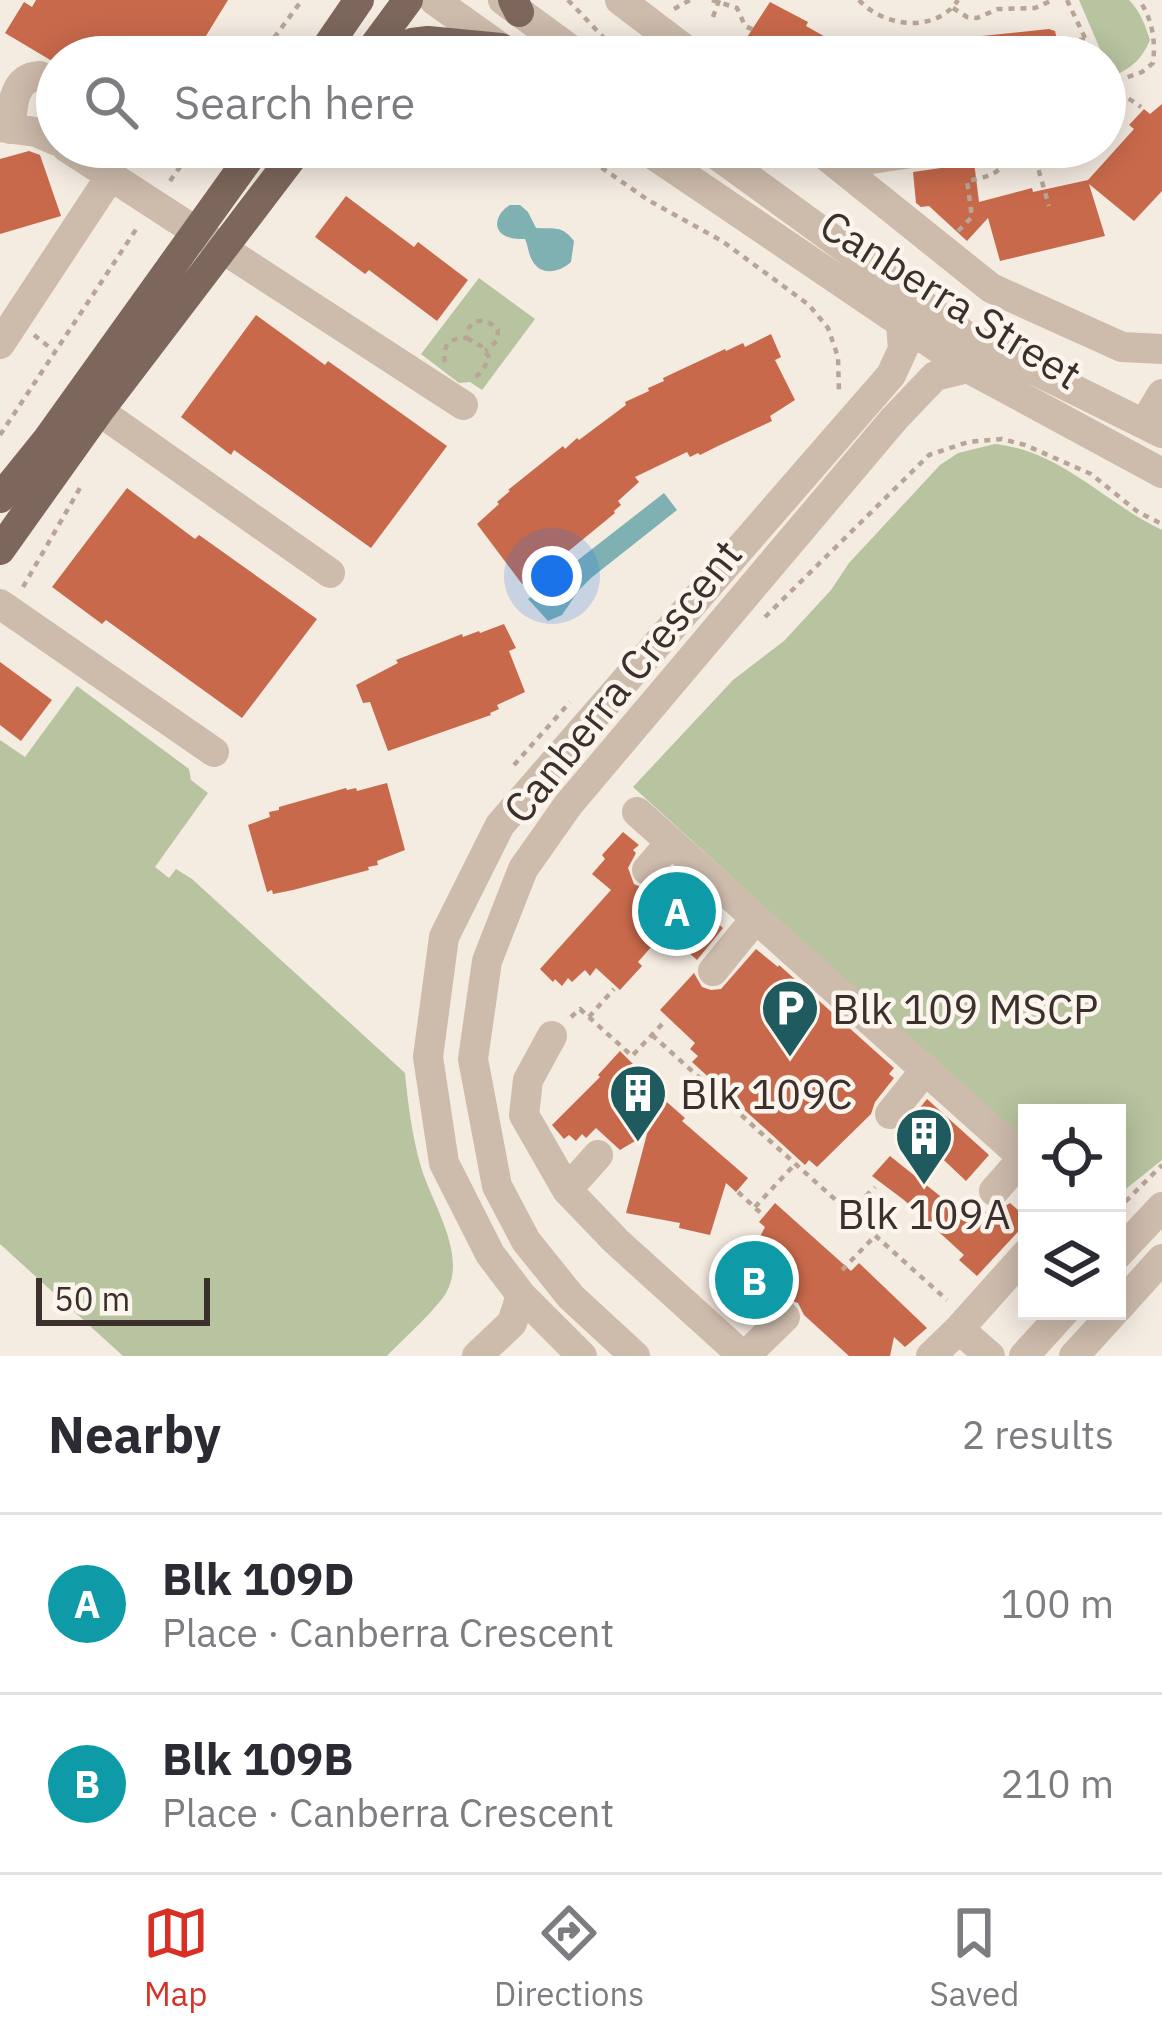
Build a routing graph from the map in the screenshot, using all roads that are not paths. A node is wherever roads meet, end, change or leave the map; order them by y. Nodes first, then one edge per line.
1 (358, 0) edge
2 (408, 0) edge
3 (434, 0) edge
4 (620, 0) edge
5 (512, 4) edge
6 (334, 36) edge
7 (381, 36) edge
8 (485, 36) edge
9 (554, 36) edge
10 (665, 36) edge
11 (36, 75) edge
12 (5, 128) edge
13 (36, 132) edge
14 (97, 168) edge
15 (241, 168) edge
16 (284, 168) edge
17 (673, 168) edge
18 (732, 168) edge
19 (841, 168) edge
20 (110, 177) junction
21 (197, 230) junction
22 (223, 248) junction
23 (901, 324) junction
24 (0, 344) edge
25 (1162, 350) edge
26 (961, 353) junction
27 (462, 390) road end
28 (1162, 394) edge
29 (99, 411) junction
30 (1153, 429) edge
31 (1162, 472) edge
32 (0, 498) edge
33 (0, 550) edge
34 (330, 573) dead end
35 (4, 607) edge
36 (214, 752) dead end
37 (638, 812) dead end
38 (671, 842) junction
39 (647, 870) dead end
40 (756, 918) junction
41 (713, 971) dead end
42 (551, 1037) road end
43 (926, 1069) junction
44 (890, 1114) dead end
45 (1018, 1152) edge
46 (598, 1155) dead end
47 (1018, 1167) edge
48 (567, 1190) junction
49 (994, 1191) dead end
50 (1162, 1207) edge
51 (1126, 1245) edge
52 (1162, 1259) edge
53 (1018, 1261) edge
54 (521, 1294) junction
55 (1126, 1299) edge
56 (953, 1315) junction
57 (785, 1317) dead end
58 (1057, 1320) edge
59 (1107, 1320) edge
60 (550, 1325) junction
61 (477, 1356) edge
62 (496, 1356) edge
63 (582, 1356) edge
64 (635, 1356) edge
65 (744, 1356) edge
66 (931, 1356) edge
67 (990, 1356) edge
68 (1024, 1356) edge
69 (1074, 1356) edge

1 - 6 main road
2 - 7 main road
3 - 8 street
4 - 10 street
5 - 9 street
11 - 12 street
12 - 13 street
14 - 20 street
15 - 21 main road
16 - 22 main road
17 - 23 street, Canberra Street
18 - 26 street, Canberra Street
19 - 25 street
20 - 21 street
20 - 24 street
21 - 22 street
21 - 32 main road
22 - 27 street
22 - 29 main road
23 - 26 street, Canberra Street
23 - 54 street, Canberra Crescent
26 - 30 street, Canberra Street
26 - 31 street, Canberra Street
26 - 64 street, Canberra Crescent
28 - 30 street
29 - 33 main road
29 - 34 street
35 - 36 street
37 - 38 street
38 - 39 street
38 - 40 street
40 - 41 street
40 - 43 street
42 - 48 street
43 - 44 street
43 - 45 street
46 - 48 street
47 - 49 street
48 - 65 street
50 - 51 street
52 - 55 street
53 - 56 street
54 - 60 street, Canberra Crescent
54 - 61 street
56 - 66 street
56 - 67 street
57 - 65 street
58 - 68 street
59 - 69 street
60 - 62 street
60 - 63 street, Canberra Crescent

